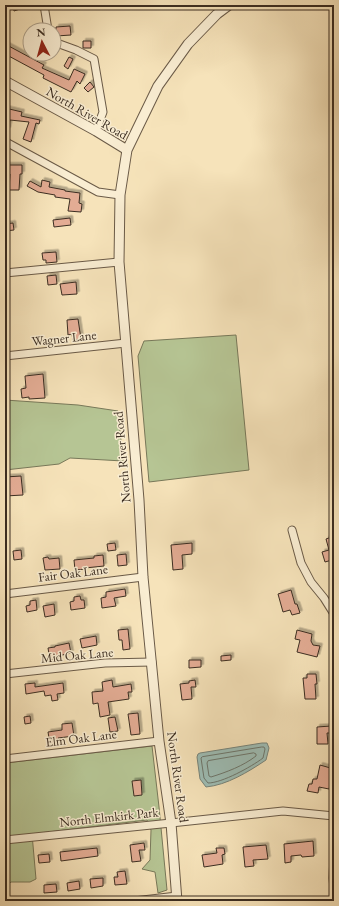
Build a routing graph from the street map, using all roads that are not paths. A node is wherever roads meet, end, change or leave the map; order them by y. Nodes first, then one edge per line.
1 (44, 5) edge
2 (229, 5) edge
3 (47, 22) edge
4 (62, 45) edge
5 (5, 81) edge
6 (96, 131) junction
7 (5, 142) edge
8 (126, 150) junction
9 (120, 195) junction
10 (119, 262) junction
11 (5, 273) edge
12 (126, 343) junction
13 (5, 356) edge
14 (292, 530) dead end
15 (143, 577) junction
16 (5, 594) edge
17 (334, 614) edge
18 (152, 662) junction
19 (5, 674) edge
20 (159, 741) junction
21 (5, 759) edge
22 (334, 816) edge
23 (171, 823) junction
24 (5, 840) edge
25 (334, 855) edge
26 (334, 889) edge
27 (177, 899) edge
28 (134, 901) edge

1 - 3 street
2 - 8 street
4 - 6 street
5 - 6 street, North River Road
6 - 8 street, North River Road
7 - 9 street
8 - 9 street, North River Road
9 - 10 street, North River Road
10 - 11 street
10 - 12 street, North River Road
12 - 13 street, Wagner Lane
12 - 15 street, North River Road
14 - 17 street
15 - 16 street, Fair Oak Lane
15 - 18 street, North River Road
18 - 19 street, Mid Oak Lane
18 - 20 street, North River Road
20 - 21 street, Elm Oak Lane
20 - 23 street, North River Road
22 - 23 street, North Elmkirk Park
23 - 24 street, North Elmkirk Park
23 - 27 street, North River Road
25 - 26 street
27 - 28 street

